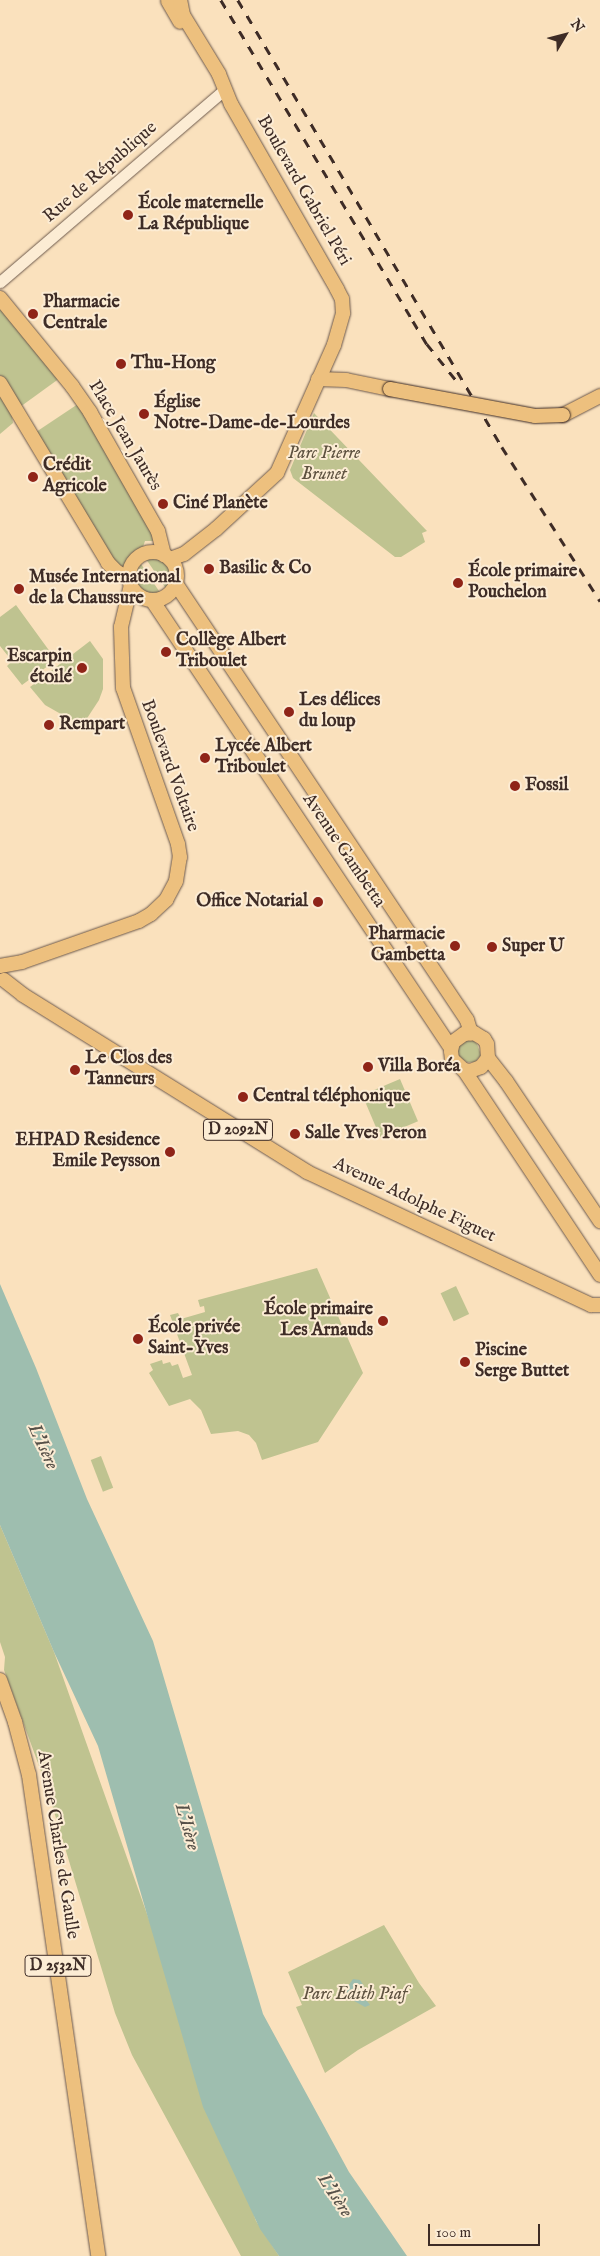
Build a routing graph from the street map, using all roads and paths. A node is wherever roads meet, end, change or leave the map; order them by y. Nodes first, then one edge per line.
1 (168, 0) edge
2 (178, 0) edge
3 (224, 90) junction
4 (0, 282) edge
5 (0, 298) edge
6 (329, 356) junction
7 (318, 379) junction
8 (346, 380) junction
9 (0, 383) edge
10 (600, 396) edge
11 (170, 561) junction
12 (130, 582) junction
13 (176, 584) junction
14 (147, 599) junction
15 (126, 605) junction
16 (2, 980) edge
17 (470, 1033) junction
18 (451, 1048) junction
19 (488, 1058) junction
20 (464, 1070) junction
21 (600, 1221) edge
22 (600, 1275) edge
23 (536, 1277) junction
24 (600, 1301) edge
25 (600, 1305) edge
26 (0, 1680) edge
27 (98, 2256) edge

1 - 2 main road
1 - 3 main road, Boulevard Gabriel Péri
2 - 3 main road, Boulevard Gabriel Péri
3 - 4 street, Rue de République
3 - 6 main road, Boulevard Gabriel Péri
5 - 11 main road, Place Jean Jaurès
6 - 7 main road
6 - 8 main road
7 - 8 main road
7 - 11 main road
8 - 10 main road, bridge
9 - 12 main road
11 - 12 main road
11 - 13 main road
12 - 14 main road
12 - 15 main road, Boulevard Voltaire
13 - 14 main road
13 - 17 main road, Avenue Gambetta
14 - 15 main road
14 - 18 main road, Avenue Gambetta
15 - 16 main road, Boulevard Voltaire
16 - 23 main road, Avenue Adolphe Figuet / D 2092N
17 - 18 main road
17 - 19 main road, Avenue Gambetta
18 - 20 main road, Avenue Gambetta
19 - 20 main road
19 - 21 main road, Avenue Gambetta
20 - 22 main road, Avenue Gambetta
23 - 24 main road, Avenue Adolphe Figuet / D 2092N
23 - 25 main road, Avenue Adolphe Figuet / D 2092N
26 - 27 main road, Avenue Charles de Gaulle / D 2532N

